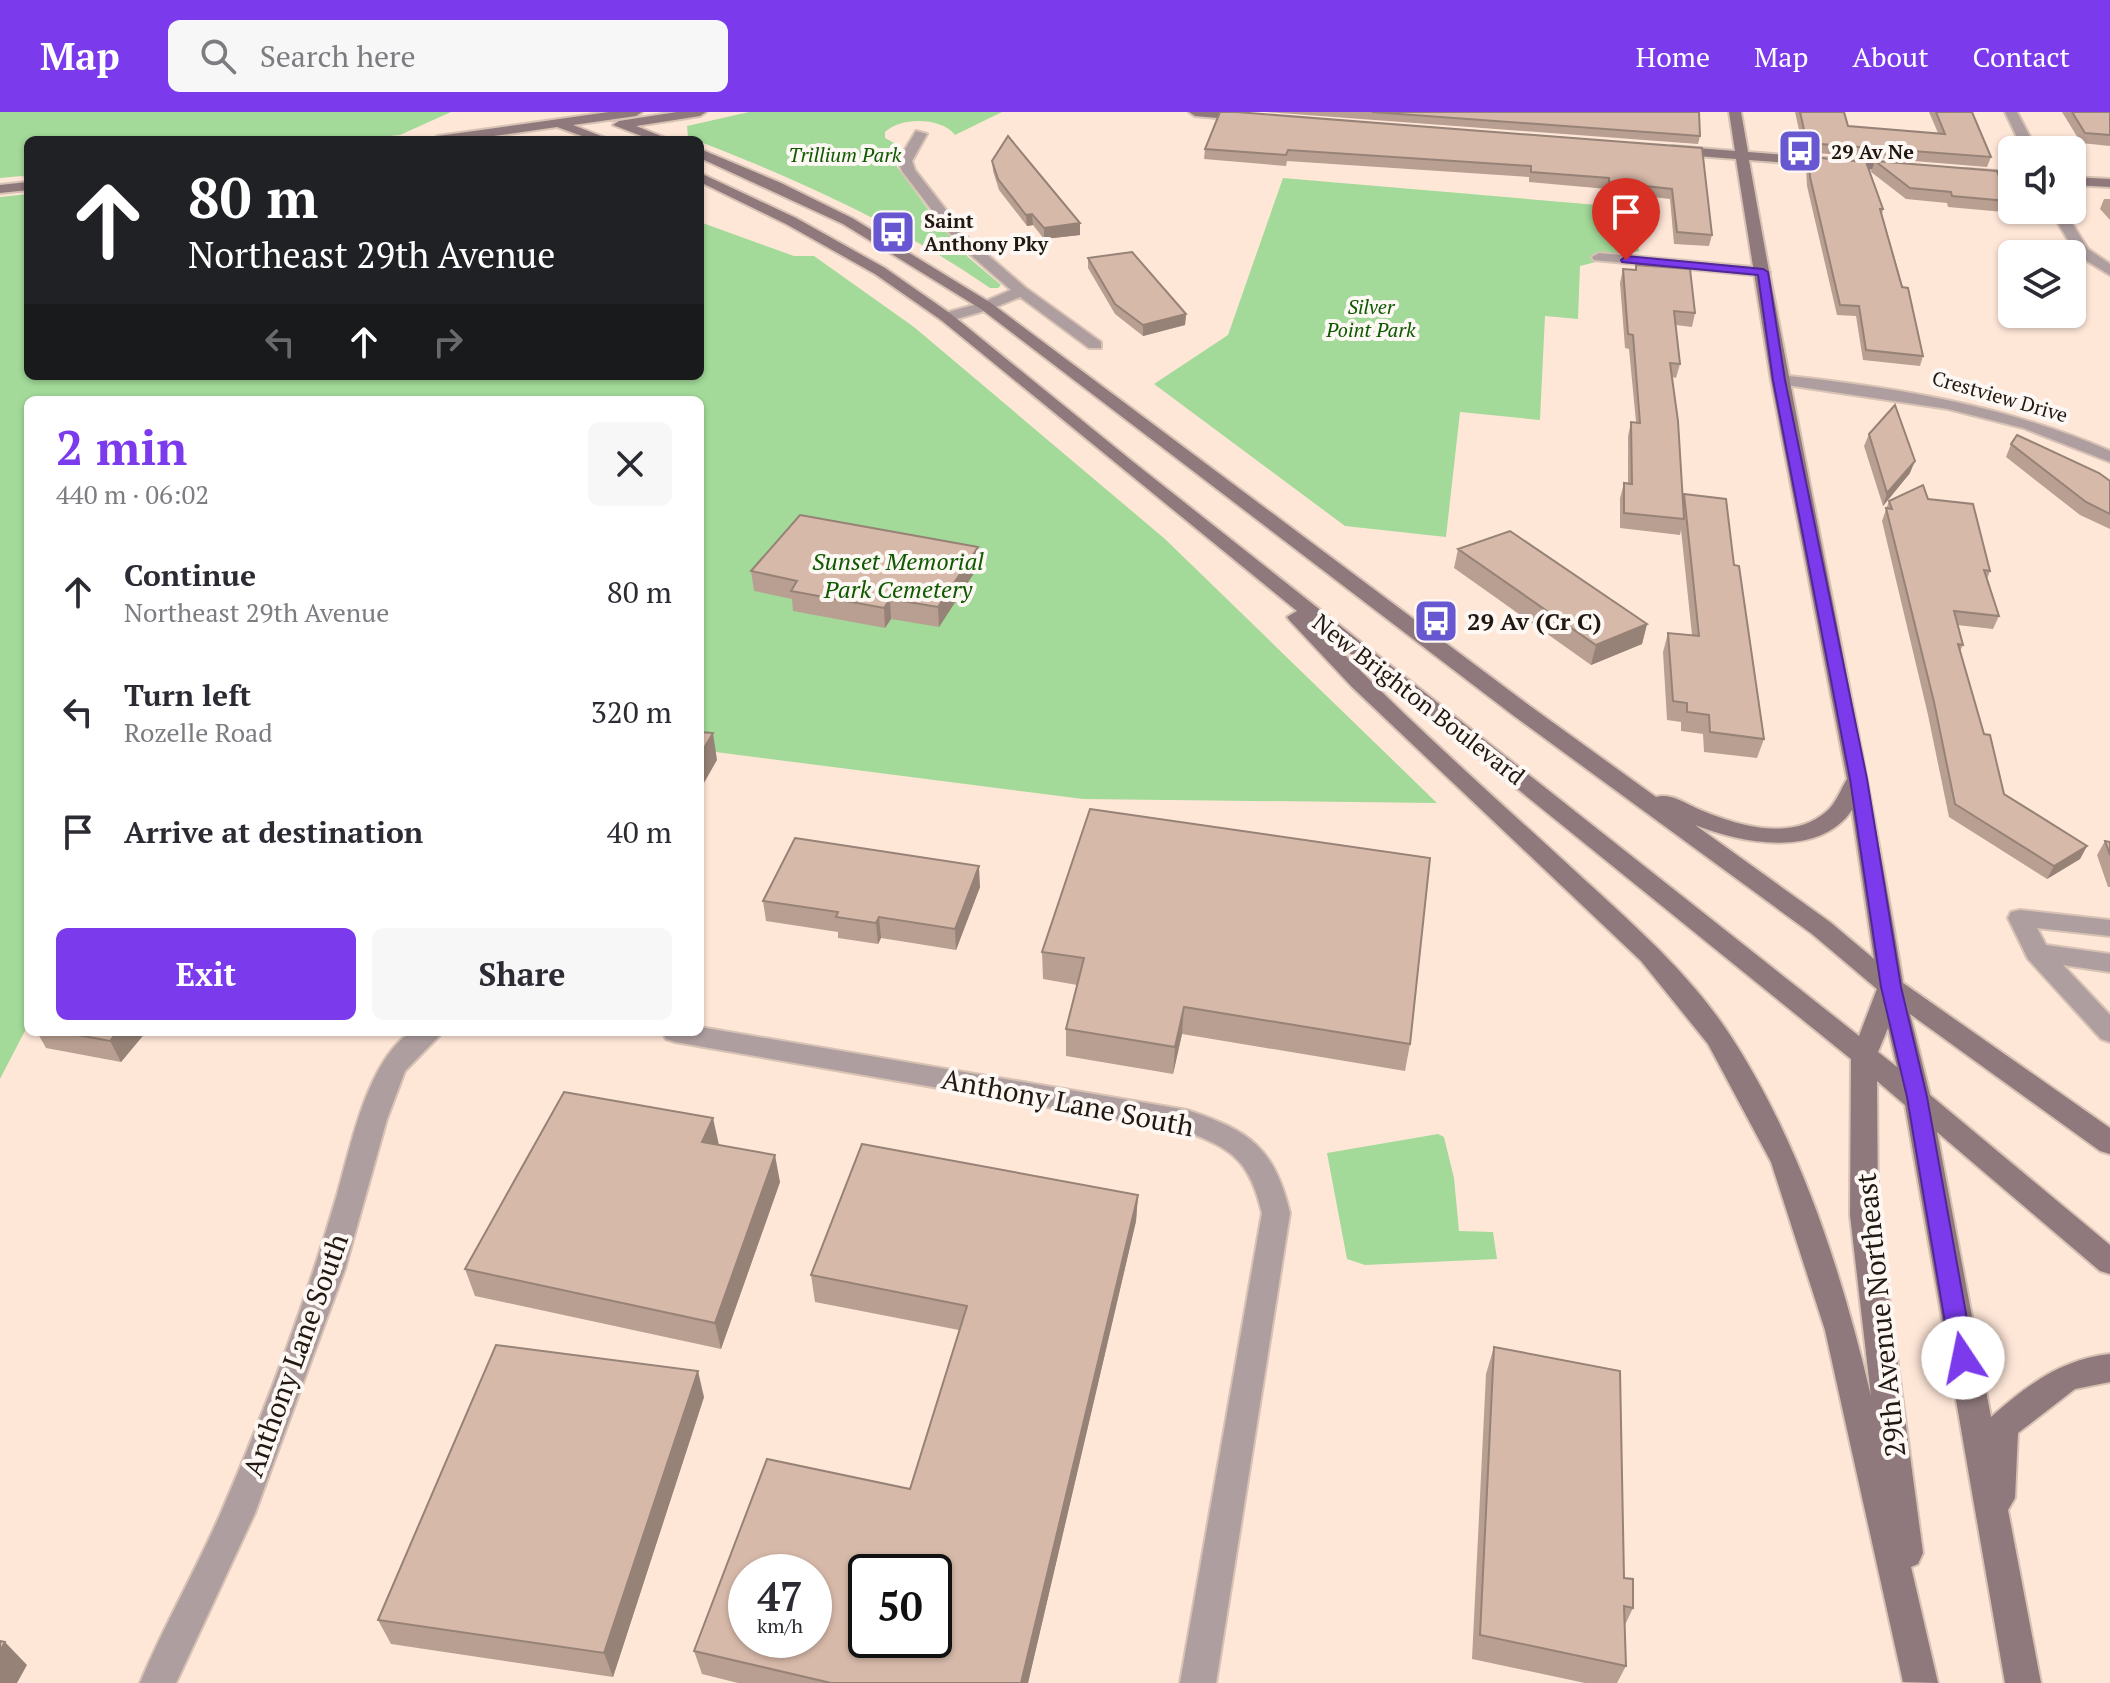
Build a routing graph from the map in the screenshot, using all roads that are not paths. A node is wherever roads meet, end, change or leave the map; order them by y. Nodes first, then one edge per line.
1 (523, 112) edge
2 (583, 112) edge
3 (636, 112) edge
4 (700, 112) edge
5 (1195, 112) edge
6 (1735, 112) edge
7 (2011, 112) edge
8 (601, 118) junction
9 (1274, 118) edge
10 (488, 120) dead end
11 (556, 123) junction
12 (621, 125) junction
13 (580, 131) junction
14 (921, 134) dead end
15 (452, 136) edge
16 (466, 136) edge
17 (546, 136) edge
18 (594, 136) edge
19 (653, 136) edge
20 (2023, 136) edge
21 (1650, 148) edge
22 (704, 155) edge
23 (1744, 156) junction
24 (1917, 169) edge
25 (1949, 171) edge
26 (1998, 175) edge
27 (704, 179) edge
28 (2086, 182) edge
29 (2110, 183) edge
30 (24, 186) edge
31 (0, 189) edge
32 (2065, 224) edge
33 (1599, 257) dead end
34 (2110, 271) edge
35 (1763, 272) junction
36 (1021, 291) junction
37 (986, 306) junction
38 (946, 317) junction
39 (1095, 345) dead end
40 (1779, 380) junction
41 (2110, 457) edge
42 (1244, 560) junction
43 (1607, 774) junction
44 (1858, 779) junction
45 (2110, 928) edge
46 (2037, 953) junction
47 (2110, 963) edge
48 (1891, 987) junction
49 (2110, 1032) edge
50 (424, 1036) edge
51 (698, 1036) edge
52 (1864, 1055) junction
53 (1917, 1097) junction
54 (2110, 1143) edge
55 (2110, 1262) edge
56 (2110, 1368) edge
57 (1997, 1540) junction
58 (158, 1683) edge
59 (1198, 1683) edge
60 (1921, 1683) edge
61 (2023, 1683) edge

1 - 11 main road
2 - 8 main road
3 - 8 main road
4 - 12 main road
5 - 9 main road
6 - 23 main road
7 - 20 street
8 - 11 main road
8 - 12 main road
10 - 15 main road
11 - 13 main road
11 - 16 main road
12 - 13 main road
12 - 19 main road
13 - 17 main road
13 - 18 main road
14 - 36 street
21 - 23 main road
22 - 37 main road, New Brighton Boulevard
23 - 24 main road
23 - 35 main road
25 - 26 main road
27 - 38 main road, New Brighton Boulevard
28 - 29 main road
30 - 31 main road
32 - 34 street
33 - 35 street
35 - 40 main road
36 - 37 street
36 - 39 street
37 - 38 street
37 - 43 main road, New Brighton Boulevard
38 - 42 main road, New Brighton Boulevard
40 - 41 street, Crestview Drive
40 - 44 main road
42 - 52 main road, New Brighton Boulevard
42 - 60 main road
43 - 44 main road
43 - 48 main road, New Brighton Boulevard
44 - 48 main road
45 - 46 street
46 - 47 street
46 - 49 street
48 - 52 main road, 29th Avenue Northeast
48 - 53 main road
48 - 54 main road, New Brighton Boulevard
50 - 58 street, Anthony Lane South
51 - 59 street, Anthony Lane South
52 - 53 main road, New Brighton Boulevard
52 - 60 main road, 29th Avenue Northeast
53 - 55 main road, New Brighton Boulevard
53 - 57 main road
56 - 57 main road
57 - 61 main road

